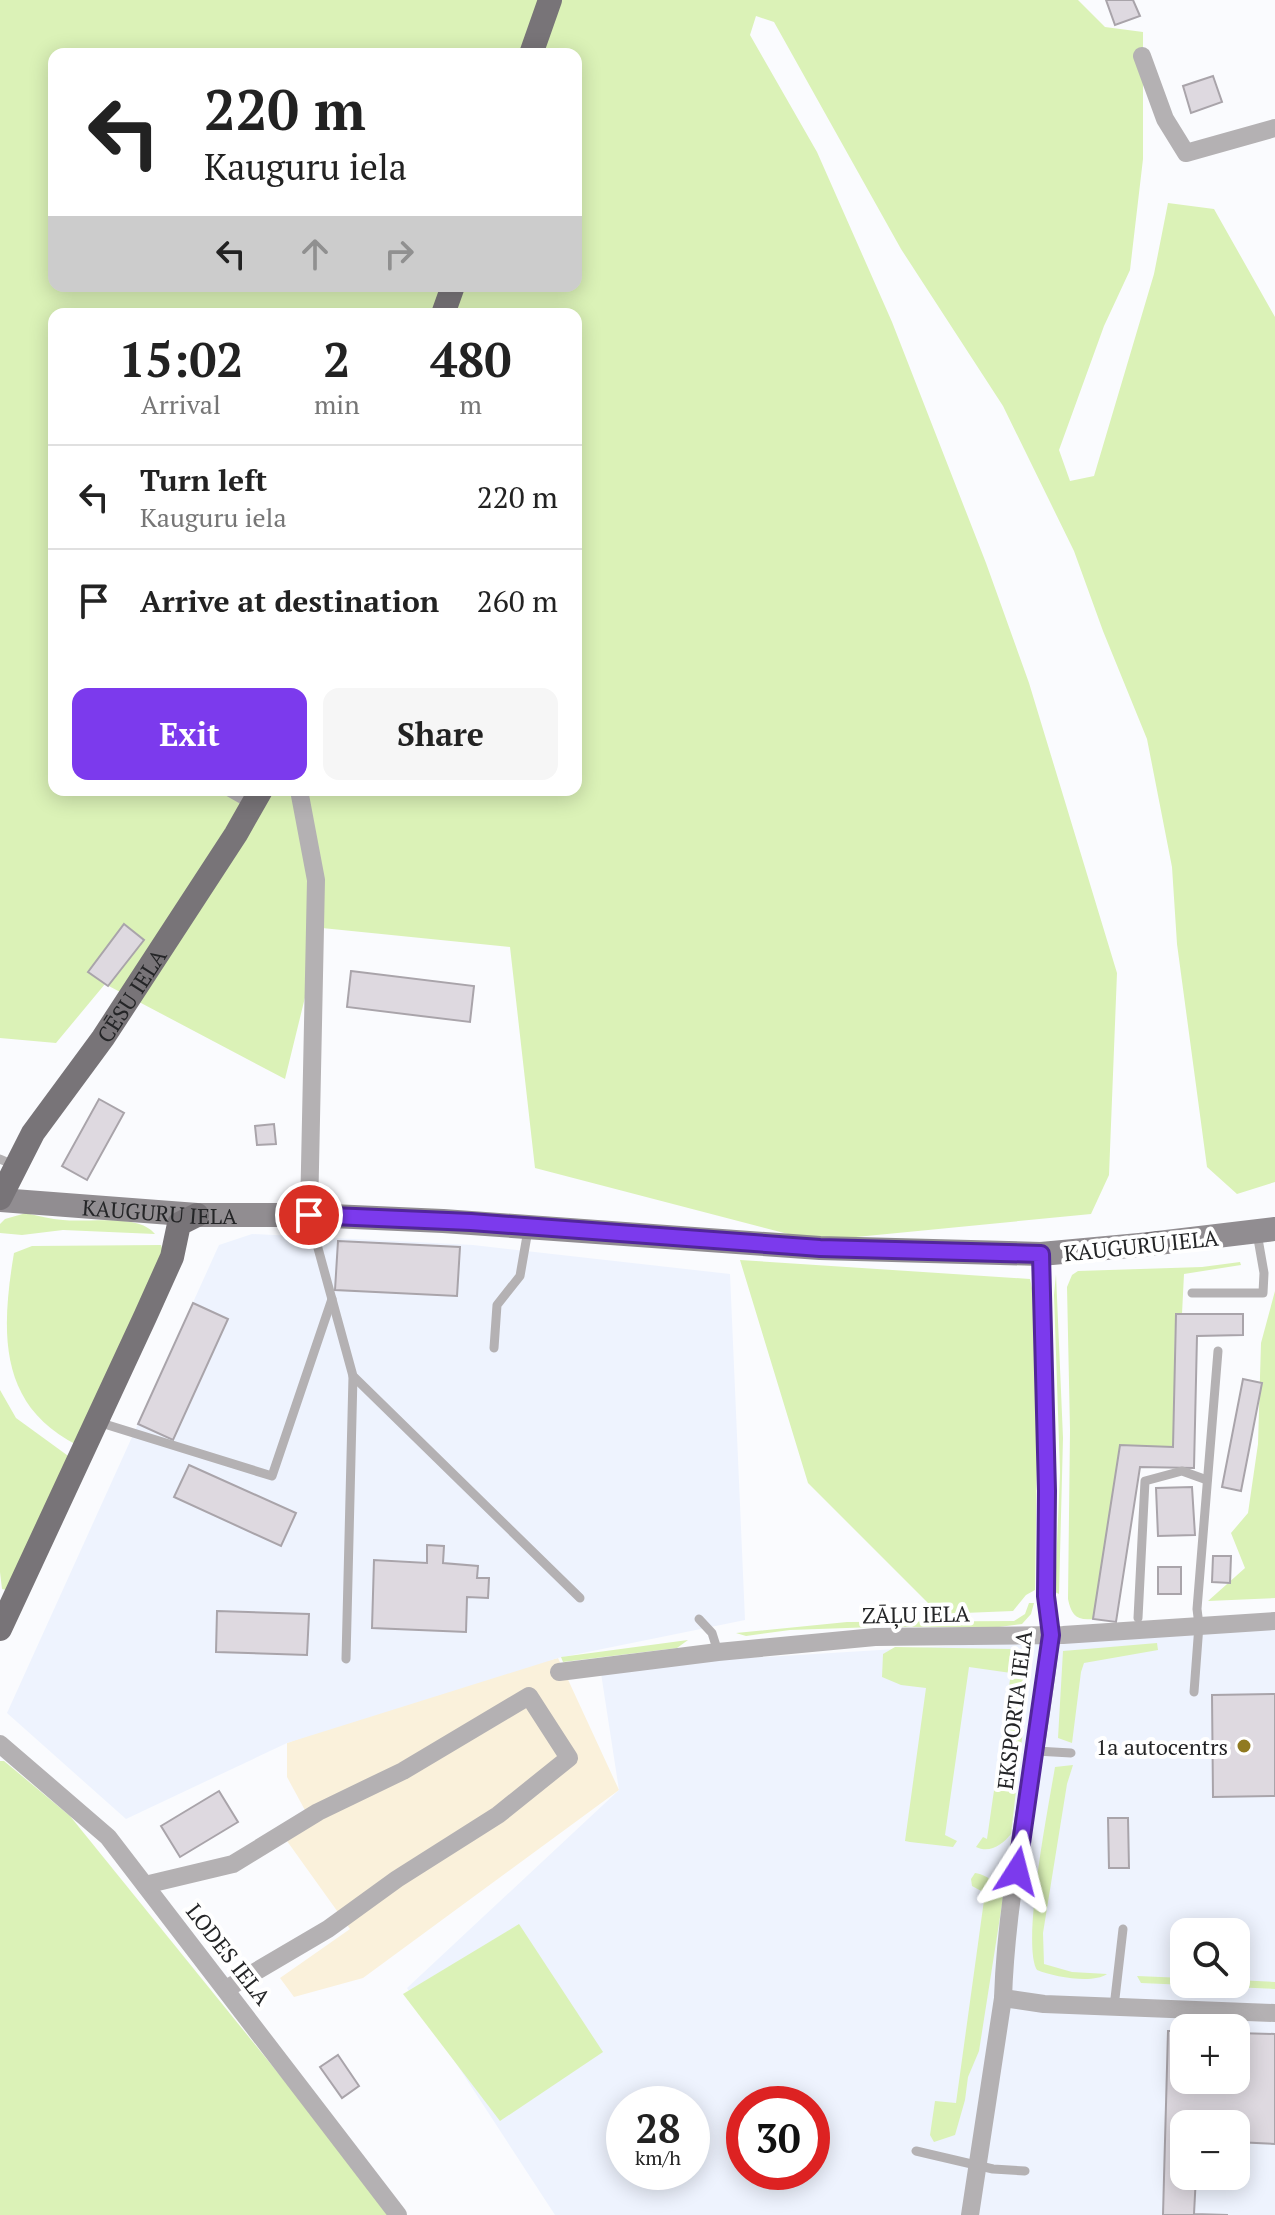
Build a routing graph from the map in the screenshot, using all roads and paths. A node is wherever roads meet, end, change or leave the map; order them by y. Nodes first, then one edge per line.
1 (550, 0) edge
2 (533, 48) edge
3 (1142, 56) dead end
4 (1275, 128) edge
5 (300, 796) edge
6 (257, 798) edge
7 (8, 1162) edge
8 (0, 1199) edge
9 (197, 1215) junction
10 (309, 1215) junction
11 (528, 1226) junction
12 (1266, 1231) edge
13 (1041, 1254) junction
14 (1192, 1293) dead end
15 (332, 1299) junction
16 (494, 1348) dead end
17 (1218, 1351) dead end
18 (353, 1376) junction
19 (95, 1421) junction
20 (1207, 1480) junction
21 (580, 1598) dead end
22 (1138, 1618) dead end
23 (699, 1619) dead end
24 (1275, 1621) edge
25 (1199, 1625) junction
26 (0, 1629) edge
27 (1051, 1635) junction
28 (718, 1652) junction
29 (346, 1659) dead end
30 (559, 1672) dead end
31 (1194, 1692) dead end
32 (0, 1744) edge
33 (1036, 1751) junction
34 (1071, 1753) dead end
35 (145, 1885) junction
36 (1123, 1929) dead end
37 (226, 1989) junction
38 (1003, 1998) junction
39 (1114, 2007) junction
40 (1275, 2013) edge
41 (916, 2151) dead end
42 (976, 2163) junction
43 (1025, 2171) dead end
44 (398, 2215) edge
45 (970, 2215) edge

1 - 2 main road
3 - 4 street
5 - 10 street
6 - 7 main road, CĒSU IELA
7 - 8 main road, CĒSU IELA
8 - 9 main road, KAUGURU IELA
9 - 10 main road, KAUGURU IELA
9 - 19 main road
10 - 11 main road, KAUGURU IELA
10 - 15 lane
11 - 13 main road, KAUGURU IELA
11 - 16 lane
12 - 13 main road, KAUGURU IELA
12 - 14 lane
13 - 27 street, EKSPORTA IELA
15 - 18 lane
15 - 19 lane
17 - 20 lane
18 - 21 lane
18 - 29 lane
19 - 26 main road
20 - 22 lane
20 - 25 lane
23 - 28 lane
24 - 25 street, ZĀĻU IELA
25 - 27 street, ZĀĻU IELA
25 - 31 lane
27 - 28 street, ZĀĻU IELA
27 - 33 street, EKSPORTA IELA
28 - 30 street, ZĀĻU IELA
32 - 35 street, LODES IELA
33 - 34 lane
33 - 38 street, EKSPORTA IELA
35 - 37 street, LODES IELA
35 - 37 street
36 - 39 lane
37 - 44 street, LODES IELA
38 - 39 street
38 - 42 street, EKSPORTA IELA
39 - 40 street
41 - 42 lane
42 - 43 lane
42 - 45 street, EKSPORTA IELA

